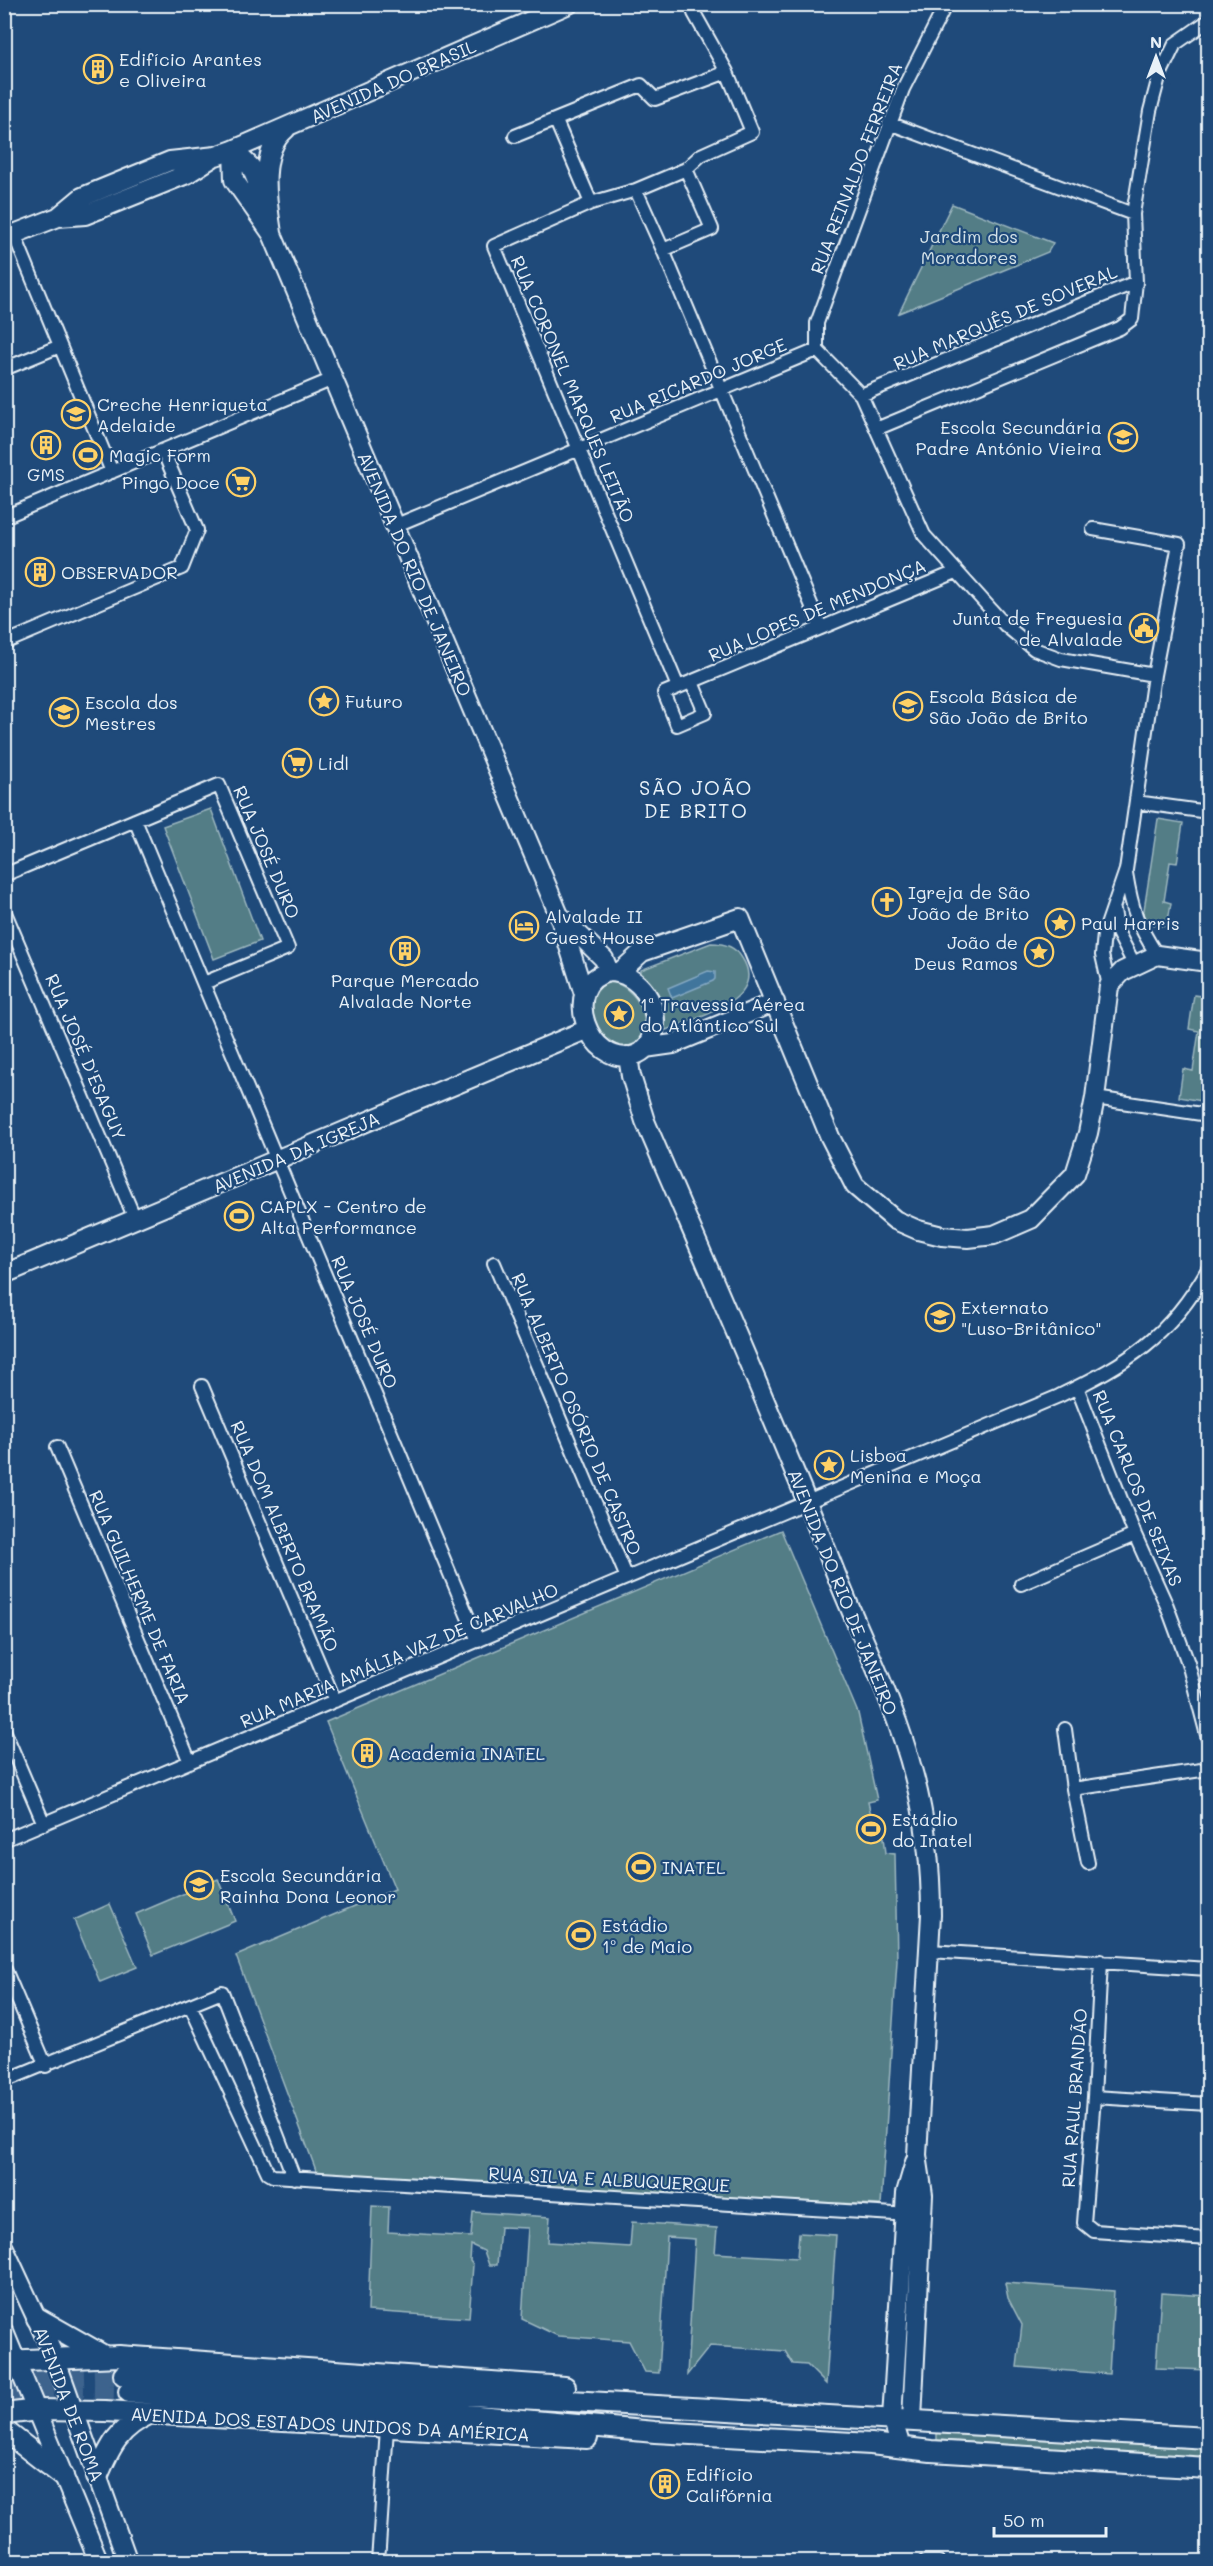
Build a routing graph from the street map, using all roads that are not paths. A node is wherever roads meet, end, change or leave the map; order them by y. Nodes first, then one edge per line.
1 (569, 4) edge
2 (946, 4) edge
3 (694, 13) dead end
4 (1209, 21) edge
5 (727, 72) junction
6 (556, 121) junction
7 (889, 123) junction
8 (293, 125) junction
9 (515, 136) dead end
10 (224, 153) junction
11 (686, 169) junction
12 (636, 190) junction
13 (591, 203) junction
14 (269, 210) junction
15 (1133, 214) junction
16 (272, 234) junction
17 (9, 236) edge
18 (663, 250) junction
19 (1136, 282) junction
20 (60, 346) junction
21 (817, 350) junction
22 (4, 369) edge
23 (333, 379) junction
24 (722, 389) junction
25 (861, 395) junction
26 (876, 429) junction
27 (578, 449) junction
28 (163, 451) junction
29 (112, 471) junction
30 (4, 517) edge
31 (394, 526) junction
32 (1093, 529) dead end
33 (956, 572) junction
34 (821, 628) junction
35 (4, 643) edge
36 (1154, 675) junction
37 (692, 682) junction
38 (678, 687) junction
39 (1136, 802) junction
40 (1209, 812) edge
41 (135, 820) junction
42 (1126, 870) junction
43 (4, 874) edge
44 (1114, 909) junction
45 (4, 910) edge
46 (559, 915) junction
47 (1157, 955) junction
48 (1209, 962) edge
49 (1134, 964) junction
50 (614, 973) junction
51 (204, 983) junction
52 (1109, 986) junction
53 (584, 994) junction
54 (775, 1002) junction
55 (588, 1029) junction
56 (645, 1048) junction
57 (628, 1056) junction
58 (1095, 1098) junction
59 (1209, 1115) edge
60 (278, 1159) junction
61 (135, 1219) junction
62 (494, 1263) dead end
63 (1209, 1269) edge
64 (4, 1274) edge
65 (202, 1386) dead end
66 (1077, 1387) junction
67 (57, 1447) dead end
68 (807, 1502) junction
69 (1135, 1535) junction
70 (627, 1578) junction
71 (1021, 1584) dead end
72 (478, 1641) junction
73 (335, 1701) junction
74 (1065, 1729) dead end
75 (4, 1730) edge
76 (1209, 1739) edge
77 (190, 1762) junction
78 (1209, 1769) edge
79 (1073, 1789) junction
80 (44, 1824) junction
81 (4, 1840) edge
82 (1088, 1863) dead end
83 (930, 1951) junction
84 (1101, 1961) junction
85 (4, 1967) edge
86 (1209, 1969) edge
87 (190, 2005) junction
88 (46, 2066) junction
89 (4, 2081) edge
90 (1094, 2097) junction
91 (1209, 2104) edge
92 (294, 2178) junction
93 (913, 2215) junction
94 (1209, 2239) edge
95 (4, 2248) edge
96 (37, 2318) junction
97 (4, 2332) edge
98 (104, 2356) junction
99 (55, 2358) junction
100 (11, 2361) edge
101 (620, 2402) junction
102 (38, 2410) junction
103 (72, 2410) junction
104 (153, 2413) junction
105 (4, 2414) edge
106 (892, 2418) junction
107 (912, 2420) junction
108 (387, 2428) junction
109 (4, 2430) edge
110 (655, 2432) junction
111 (1209, 2438) edge
112 (901, 2447) junction
113 (1209, 2468) edge
114 (63, 2476) junction
115 (97, 2477) junction
116 (99, 2562) edge
117 (128, 2562) edge
118 (378, 2562) edge
119 (924, 2562) edge
120 (939, 2562) edge

1 - 8 street, AVENIDA DO BRASIL
2 - 7 street, RUA REINALDO FERREIRA
3 - 5 street
4 - 15 street
5 - 6 street
5 - 11 street, RUA CORONEL MARQUES LEITÃO
6 - 9 street
6 - 13 street
7 - 15 street
7 - 21 street, RUA REINALDO FERREIRA
8 - 10 street, AVENIDA DO BRASIL
8 - 14 street, AVENIDA DO RIO DE JANEIRO
10 - 14 street, AVENIDA DO RIO DE JANEIRO
10 - 16 street, AVENIDA DO RIO DE JANEIRO
10 - 17 street, AVENIDA DO BRASIL
11 - 12 street, RUA CORONEL MARQUES LEITÃO
11 - 18 street
12 - 13 street, RUA CORONEL MARQUES LEITÃO
12 - 18 street
13 - 27 street, RUA CORONEL MARQUES LEITÃO
14 - 16 street, AVENIDA DO RIO DE JANEIRO
15 - 19 street
16 - 23 street, AVENIDA DO RIO DE JANEIRO
17 - 20 street
18 - 24 street
19 - 25 street, RUA MARQUÊS DE SOVERAL
19 - 26 street, RUA MARQUÊS DE SOVERAL
20 - 22 street
20 - 29 street
21 - 24 street, RUA RICARDO JORGE
21 - 25 street
23 - 28 street
23 - 31 street, AVENIDA DO RIO DE JANEIRO
24 - 27 street, RUA RICARDO JORGE
24 - 34 street
25 - 26 street
26 - 33 street
27 - 31 street, RUA RICARDO JORGE
27 - 38 street, RUA CORONEL MARQUES LEITÃO
28 - 29 street
28 - 35 street
29 - 30 street
31 - 46 street, AVENIDA DO RIO DE JANEIRO
32 - 36 street
33 - 34 street, RUA LOPES DE MENDONÇA
33 - 36 street
34 - 37 street, RUA LOPES DE MENDONÇA
36 - 39 street
37 - 38 street, RUA LOPES DE MENDONÇA
37 - 38 street
39 - 40 street
39 - 42 street
41 - 43 street
41 - 51 street, RUA JOSÉ DURO
41 - 51 street, RUA JOSÉ DURO
42 - 44 street
42 - 47 street
44 - 49 street
44 - 52 street
45 - 61 street, RUA JOSÉ D'ESAGUY
46 - 50 street, AVENIDA DO RIO DE JANEIRO
46 - 53 street, AVENIDA DO RIO DE JANEIRO
47 - 48 street
47 - 49 street
49 - 52 street
50 - 53 street
50 - 54 street
50 - 56 street
51 - 60 street, RUA JOSÉ DURO
52 - 58 street
53 - 55 street
54 - 56 street
54 - 58 street
55 - 57 street
55 - 60 street, AVENIDA DA IGREJA
56 - 57 street
57 - 68 street, AVENIDA DO RIO DE JANEIRO
58 - 59 street
60 - 61 street, AVENIDA DA IGREJA
60 - 72 street, RUA JOSÉ DURO
61 - 64 street, AVENIDA DA IGREJA
62 - 70 street, RUA ALBERTO OSÓRIO DE CASTRO
63 - 66 street, RUA MARIA AMÁLIA VAZ DE CARVALHO
65 - 73 street, RUA DOM ALBERTO BRAMÃO
66 - 68 street, RUA MARIA AMÁLIA VAZ DE CARVALHO
66 - 69 street, RUA CARLOS DE SEIXAS
67 - 77 street, RUA GUILHERME DE FARIA
68 - 70 street, RUA MARIA AMÁLIA VAZ DE CARVALHO
68 - 83 street, AVENIDA DO RIO DE JANEIRO
69 - 71 street
69 - 76 street, RUA CARLOS DE SEIXAS
70 - 72 street, RUA MARIA AMÁLIA VAZ DE CARVALHO
72 - 73 street, RUA MARIA AMÁLIA VAZ DE CARVALHO
73 - 77 street, RUA MARIA AMÁLIA VAZ DE CARVALHO
74 - 79 street
75 - 80 street
77 - 80 street, RUA MARIA AMÁLIA VAZ DE CARVALHO
78 - 79 street
79 - 82 street
80 - 81 street, RUA MARIA AMÁLIA VAZ DE CARVALHO
83 - 84 street
83 - 93 street, AVENIDA DO RIO DE JANEIRO
84 - 86 street
84 - 90 street, RUA RAUL BRANDÃO
85 - 88 street
87 - 88 street
87 - 92 street, RUA SILVA E ALBUQUERQUE
87 - 92 street
88 - 89 street
90 - 91 street
90 - 94 street, RUA RAUL BRANDÃO
92 - 93 street, RUA SILVA E ALBUQUERQUE
93 - 106 street
93 - 107 street
95 - 96 street, AVENIDA DE ROMA
96 - 98 main road
96 - 99 street, AVENIDA DE ROMA
97 - 100 street, AVENIDA DE ROMA
98 - 99 main road, AVENIDA DOS ESTADOS UNIDOS DA AMÉRICA
98 - 101 main road, AVENIDA DOS ESTADOS UNIDOS DA AMÉRICA
99 - 100 main road, AVENIDA DOS ESTADOS UNIDOS DA AMÉRICA
99 - 103 street, AVENIDA DE ROMA
100 - 102 street, AVENIDA DE ROMA
101 - 106 main road, AVENIDA DOS ESTADOS UNIDOS DA AMÉRICA
101 - 110 main road, AVENIDA DOS ESTADOS UNIDOS DA AMÉRICA
102 - 103 main road, AVENIDA DOS ESTADOS UNIDOS DA AMÉRICA
102 - 105 main road, AVENIDA DOS ESTADOS UNIDOS DA AMÉRICA
102 - 114 street, AVENIDA DE ROMA
103 - 104 main road, AVENIDA DOS ESTADOS UNIDOS DA AMÉRICA
103 - 115 street, AVENIDA DE ROMA
104 - 108 main road, AVENIDA DOS ESTADOS UNIDOS DA AMÉRICA
104 - 115 main road
106 - 107 main road, AVENIDA DOS ESTADOS UNIDOS DA AMÉRICA
106 - 112 street
107 - 111 main road, AVENIDA DOS ESTADOS UNIDOS DA AMÉRICA
107 - 112 main road
108 - 110 main road, AVENIDA DOS ESTADOS UNIDOS DA AMÉRICA
108 - 118 street
109 - 114 main road
110 - 112 main road, AVENIDA DOS ESTADOS UNIDOS DA AMÉRICA
112 - 113 main road, AVENIDA DOS ESTADOS UNIDOS DA AMÉRICA
114 - 116 street, AVENIDA DE ROMA
115 - 117 street, AVENIDA DE ROMA
119 - 120 street

